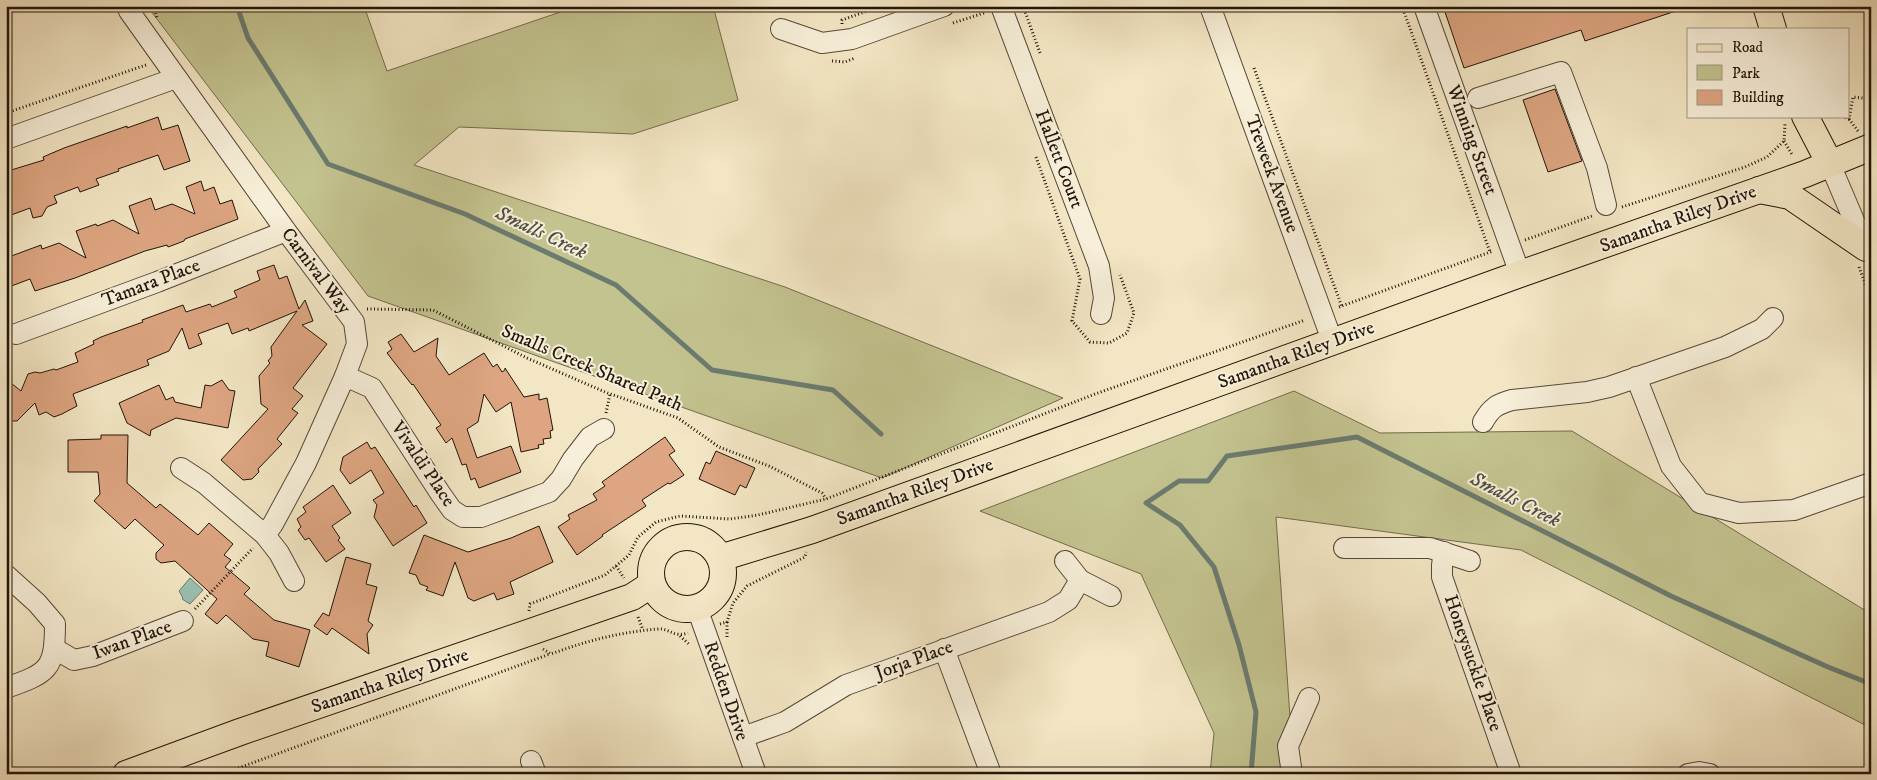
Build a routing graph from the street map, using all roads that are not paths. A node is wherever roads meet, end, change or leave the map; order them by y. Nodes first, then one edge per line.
1 (128, 6) edge
2 (1002, 6) edge
3 (1210, 6) edge
4 (1424, 6) edge
5 (1766, 6) edge
6 (946, 16) edge
7 (1774, 28) edge
8 (781, 29) dead end
9 (176, 78) junction
10 (1478, 98) dead end
11 (1807, 118) edge
12 (6, 139) edge
13 (1865, 139) edge
14 (1830, 164) junction
15 (1759, 190) junction
16 (1606, 205) dead end
17 (286, 231) junction
18 (1868, 253) edge
19 (1520, 274) junction
20 (1101, 314) dead end
21 (1773, 318) dead end
22 (16, 334) dead end
23 (1333, 343) junction
24 (345, 376) junction
25 (1636, 377) junction
26 (1483, 422) dead end
27 (604, 429) dead end
28 (181, 468) dead end
29 (1871, 483) edge
30 (265, 535) junction
31 (1344, 548) dead end
32 (1444, 552) junction
33 (720, 558) junction
34 (1065, 561) dead end
35 (1470, 561) dead end
36 (6, 575) edge
37 (1080, 580) junction
38 (294, 581) dead end
39 (652, 584) junction
40 (1111, 596) dead end
41 (697, 608) junction
42 (183, 621) road end
43 (55, 649) junction
44 (944, 649) junction
45 (6, 688) edge
46 (1309, 698) dead end
47 (743, 737) junction
48 (126, 774) edge
49 (756, 774) edge
50 (991, 774) edge
51 (1292, 774) edge
52 (1511, 774) edge
53 (1688, 774) edge
54 (1710, 774) edge

1 - 9 street, Carnival Way
2 - 20 street, Hallett Court
3 - 23 street, Treweek Avenue
4 - 19 street, Winning Street
5 - 7 main road
6 - 8 street
9 - 12 street
9 - 17 street, Carnival Way
10 - 16 street
11 - 14 main road
13 - 14 main road, Samantha Riley Drive
14 - 15 main road, Samantha Riley Drive
14 - 18 street
15 - 18 main road
15 - 19 main road, Samantha Riley Drive
17 - 22 street, Tamara Place
17 - 24 street, Carnival Way
19 - 23 main road, Samantha Riley Drive
21 - 25 street
23 - 33 main road, Samantha Riley Drive
24 - 27 street, Vivaldi Place
24 - 30 street, Carnival Way
25 - 26 street
25 - 29 street
28 - 30 street
30 - 38 street
31 - 32 street
32 - 35 street
32 - 52 street, Honeysuckle Place
33 - 39 main road
33 - 41 main road
34 - 37 street
36 - 43 street
37 - 40 street
37 - 44 street, Jorja Place
39 - 41 main road
39 - 48 main road, Samantha Riley Drive
41 - 47 street, Redden Drive
42 - 43 street, Iwan Place
43 - 45 street
44 - 47 street, Jorja Place
44 - 50 street
46 - 51 street
47 - 49 street, Redden Drive
53 - 54 street

